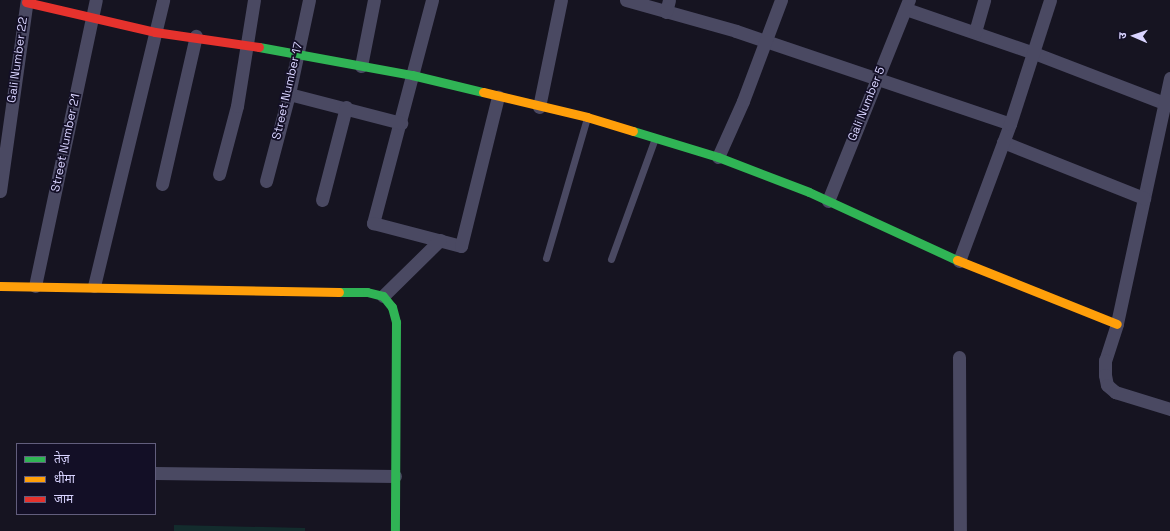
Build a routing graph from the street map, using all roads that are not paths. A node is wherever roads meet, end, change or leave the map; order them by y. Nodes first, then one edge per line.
1 (96, 0) edge
2 (163, 0) edge
3 (254, 0) edge
4 (309, 0) edge
5 (374, 0) edge
6 (432, 0) edge
7 (561, 0) edge
8 (626, 0) edge
9 (781, 0) edge
10 (984, 0) edge
11 (1050, 0) edge
12 (27, 1) edge
13 (908, 4) edge
14 (668, 6) edge
15 (93, 18) junction
16 (155, 32) junction
17 (975, 32) junction
18 (196, 36) junction
19 (765, 42) junction
20 (247, 46) junction
21 (297, 52) junction
22 (1034, 52) junction
23 (361, 66) junction
24 (412, 75) junction
25 (1170, 78) edge
26 (876, 80) junction
27 (289, 94) junction
28 (498, 97) junction
29 (1164, 103) junction
30 (539, 106) junction
31 (346, 108) junction
32 (587, 117) junction
33 (401, 123) junction
34 (1010, 124) junction
35 (655, 138) junction
36 (1003, 142) junction
37 (718, 157) junction
38 (219, 174) dead end
39 (266, 181) dead end
40 (162, 184) dead end
41 (0, 191) edge
42 (1144, 198) junction
43 (322, 200) dead end
44 (828, 201) junction
45 (440, 240) junction
46 (546, 258) dead end
47 (611, 259) dead end
48 (959, 261) junction
49 (0, 286) edge
50 (35, 286) junction
51 (94, 286) junction
52 (384, 296) junction
53 (1117, 324) junction
54 (960, 357) dead end
55 (1170, 409) edge
56 (156, 473) edge
57 (395, 476) junction
58 (395, 531) edge
59 (960, 531) edge

1 - 15 street, Street Number 21
2 - 16 street
3 - 20 street
4 - 21 street, Street Number 17
5 - 23 street
6 - 24 street
7 - 30 street
8 - 14 street
9 - 19 street
10 - 17 street
11 - 22 street
12 - 15 street
12 - 41 street, Gali Number 22
13 - 17 street
13 - 26 street, Gali Number 5
14 - 19 street
15 - 16 street
15 - 50 street, Street Number 21
16 - 18 street
16 - 51 street
17 - 22 street
18 - 20 street
18 - 40 street
19 - 26 street
19 - 37 street
20 - 21 street
20 - 38 street
21 - 23 street
21 - 27 street, Street Number 17
22 - 29 street
22 - 34 street
23 - 24 street
24 - 28 street
24 - 33 street
25 - 29 street
26 - 34 street
26 - 44 street, Gali Number 5
27 - 31 street
27 - 39 street, Street Number 17
28 - 30 street
28 - 45 street
29 - 42 street
30 - 32 street
31 - 33 street
31 - 43 street
32 - 35 street
32 - 46 lane
33 - 45 street
34 - 36 street
35 - 37 street
35 - 47 lane
36 - 42 street
36 - 48 street
37 - 44 street
42 - 53 street
44 - 48 street
45 - 52 street
48 - 53 street
49 - 50 street
50 - 51 street
51 - 52 street
52 - 57 street
53 - 55 street
54 - 59 street
56 - 57 street
57 - 58 street

